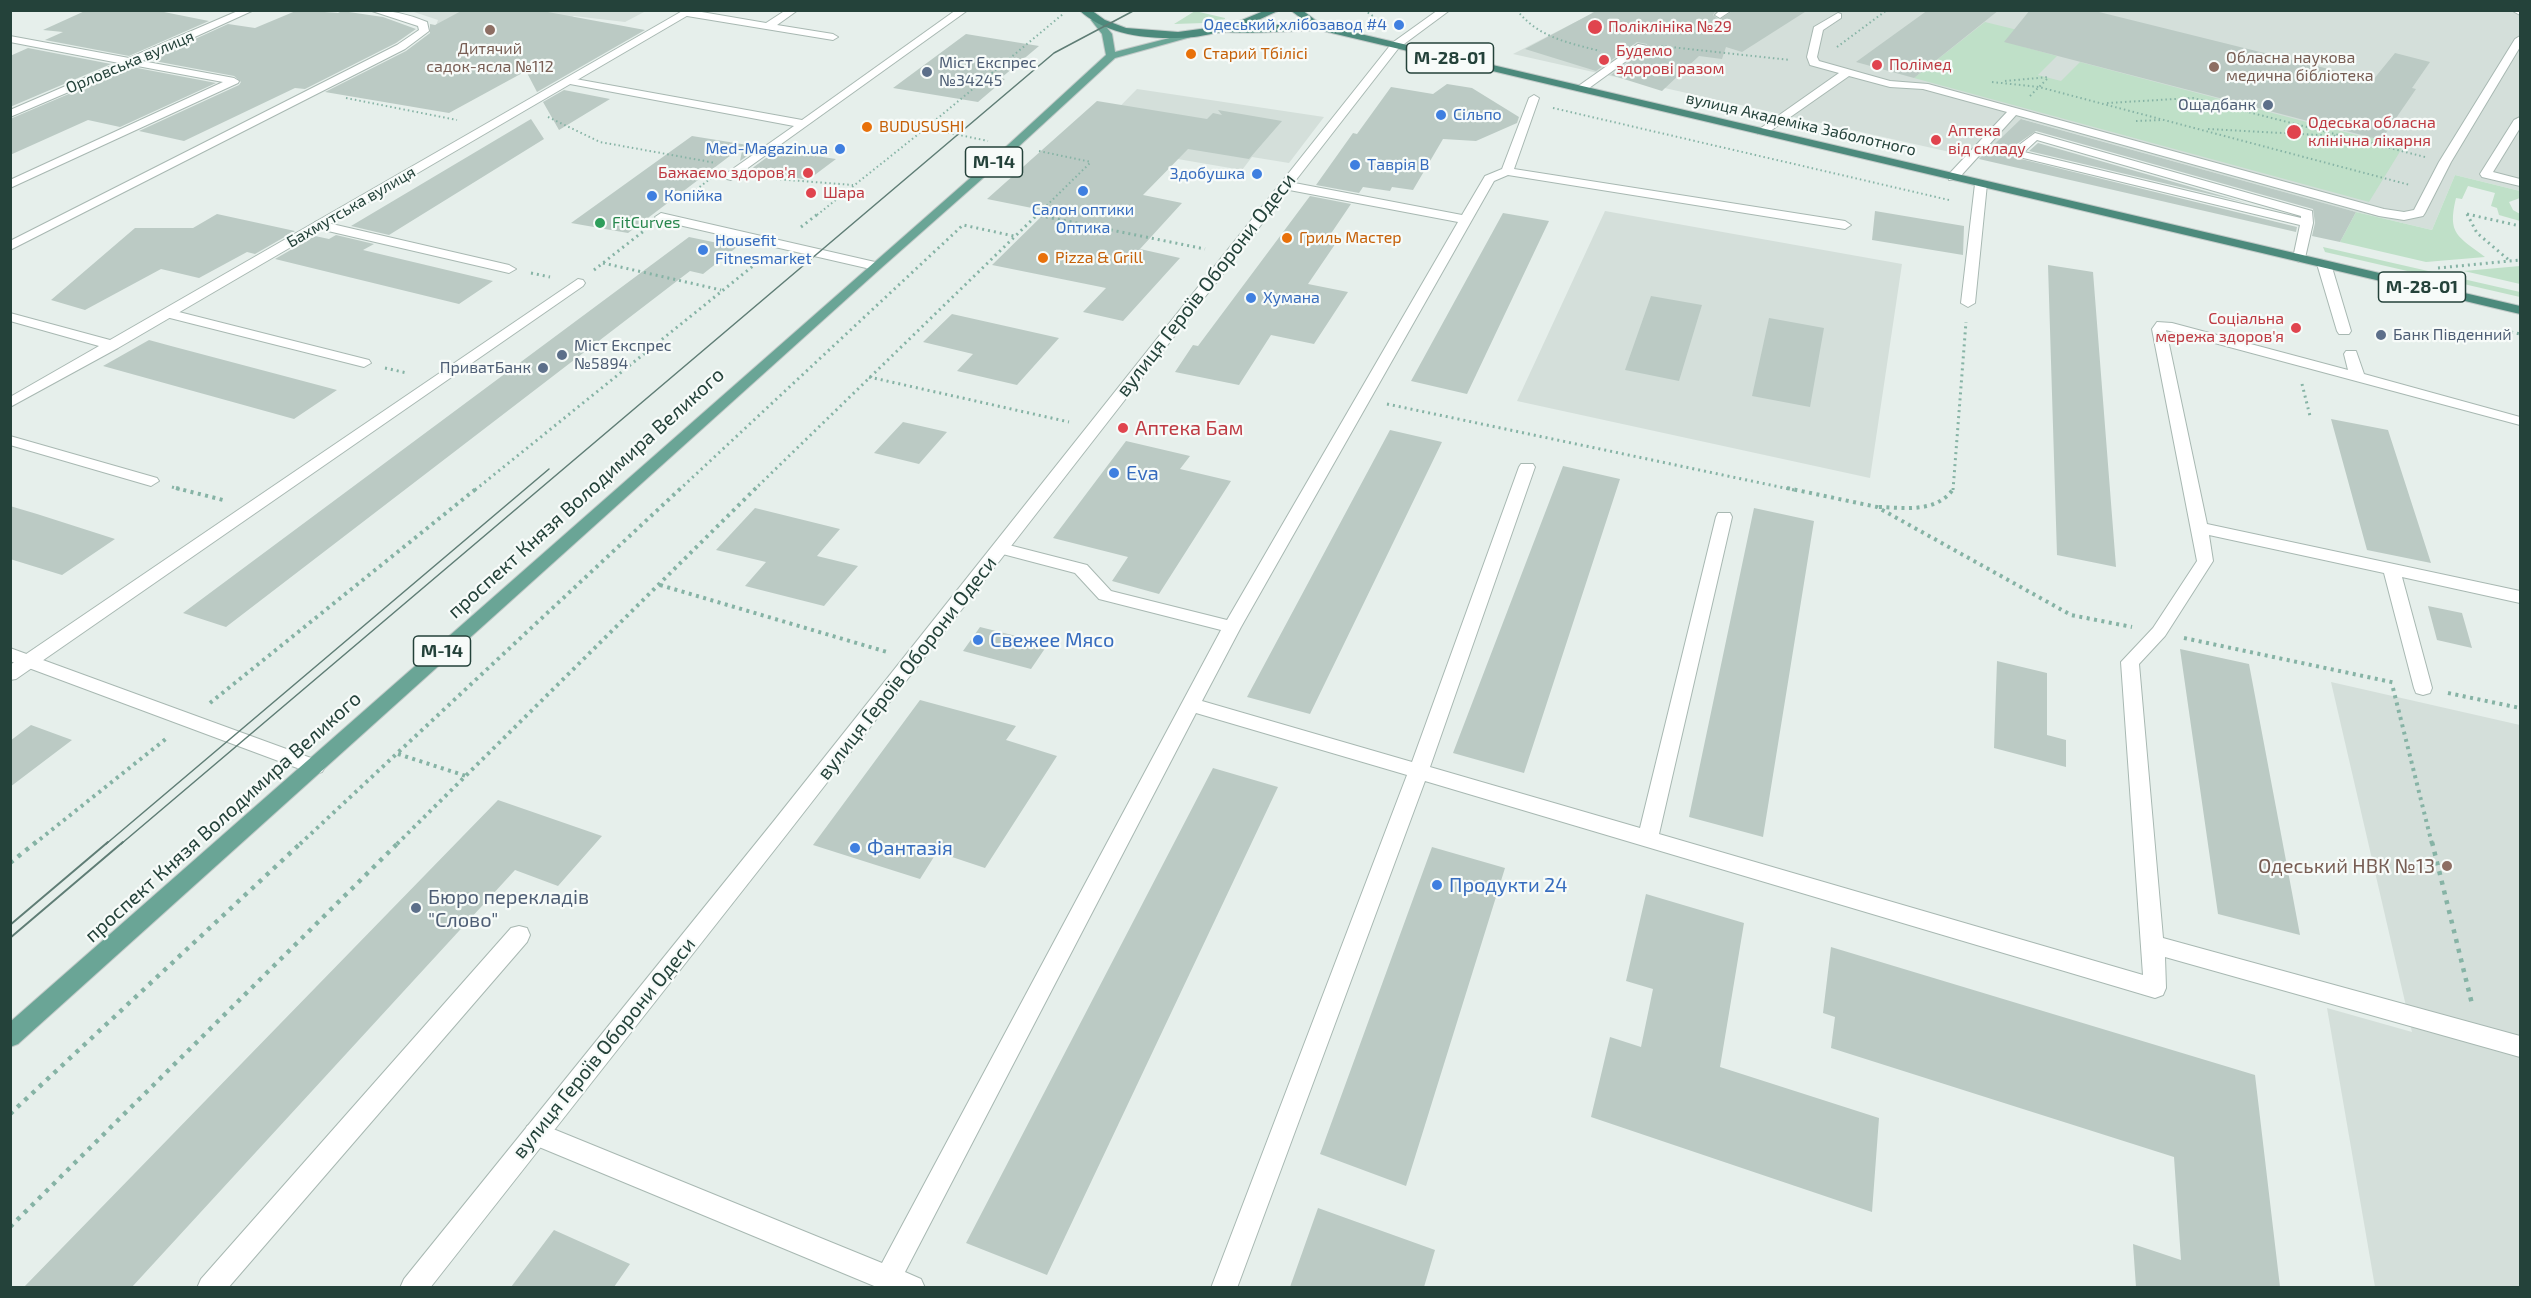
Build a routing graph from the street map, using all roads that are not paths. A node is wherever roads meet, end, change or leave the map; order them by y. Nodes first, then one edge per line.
1 (249, 10) edge
2 (374, 10) edge
3 (793, 10) edge
4 (963, 10) edge
5 (1084, 10) edge
6 (1275, 10) edge
7 (1295, 10) edge
8 (1445, 10) edge
9 (2516, 10) edge
10 (689, 12) edge
11 (2520, 12) edge
12 (1838, 16) dead end
13 (1096, 20) junction
14 (768, 26) junction
15 (1319, 27) junction
16 (1229, 30) junction
17 (1193, 35) junction
18 (833, 37) dead end
19 (10, 39) edge
20 (2520, 39) edge
21 (1396, 45) junction
22 (1642, 46) road end
23 (1111, 56) junction
24 (129, 62) junction
25 (1847, 72) junction
26 (570, 81) junction
27 (1581, 89) junction
28 (1533, 101) road end
29 (2014, 111) junction
30 (10, 114) edge
31 (2520, 120) edge
32 (804, 124) junction
33 (1762, 132) junction
34 (1506, 171) junction
35 (731, 176) road end
36 (1953, 177) junction
37 (2520, 183) edge
38 (1981, 184) junction
39 (10, 185) edge
40 (1284, 185) junction
41 (661, 217) dead end
42 (1467, 220) junction
43 (2307, 223) junction
44 (319, 225) junction
45 (1845, 225) dead end
46 (10, 246) edge
47 (2299, 258) junction
48 (2324, 264) junction
49 (875, 266) junction
50 (509, 269) road end
51 (578, 283) road end
52 (1968, 303) road end
53 (2520, 310) edge
54 (167, 313) junction
55 (10, 317) edge
56 (2344, 331) dead end
57 (112, 345) junction
58 (2351, 354) dead end
59 (364, 363) road end
60 (2357, 376) junction
61 (10, 403) edge
62 (2520, 421) edge
63 (10, 440) edge
64 (1527, 467) dead end
65 (151, 481) road end
66 (1724, 517) dead end
67 (2200, 528) junction
68 (1001, 548) junction
69 (2392, 570) junction
70 (2520, 597) edge
71 (1232, 627) junction
72 (10, 654) edge
73 (30, 661) junction
74 (10, 674) edge
75 (2423, 688) road end
76 (1192, 705) junction
77 (315, 767) junction
78 (1418, 772) junction
79 (1648, 839) junction
80 (519, 934) dead end
81 (2153, 944) junction
82 (10, 1037) edge
83 (2520, 1047) edge
84 (536, 1134) junction
85 (888, 1278) junction
86 (210, 1287) edge
87 (413, 1287) edge
88 (912, 1287) edge
89 (1224, 1287) edge

1 - 24 street, Орловська вулиця
2 - 46 street
3 - 14 street
4 - 32 street
5 - 13 highway, М-14
6 - 16 highway, М-14
7 - 15 highway, вулиця Академіка Заболотного / М-28-01
8 - 21 street, вулиця Героїв Оборони Одеси
9 - 11 street
10 - 14 street
10 - 26 street, Бахмутська вулиця
12 - 25 street
13 - 17 highway, М-14
13 - 23 main road, М-14
14 - 18 street
15 - 16 highway, вулиця Академіка Заболотного / М-28-01
15 - 21 highway, вулиця Академіка Заболотного / М-28-01
16 - 17 highway, М-14
17 - 23 main road, проспект Князя Володимира Великого / М-14
19 - 24 street
20 - 29 street
21 - 27 highway, вулиця Академіка Заболотного / М-28-01
21 - 40 street, вулиця Героїв Оборони Одеси
22 - 27 street
23 - 49 main road, проспект Князя Володимира Великого / М-14
24 - 30 street, Орловська вулиця
24 - 39 street
25 - 29 street
25 - 33 street
26 - 32 street
26 - 44 street, Бахмутська вулиця
27 - 33 highway, вулиця Академіка Заболотного / М-28-01
28 - 34 street
29 - 36 street
31 - 37 street
32 - 35 street
33 - 36 highway, вулиця Академіка Заболотного / М-28-01
34 - 42 street
34 - 45 street
36 - 38 highway, вулиця Академіка Заболотного / М-28-01
38 - 47 highway, вулиця Академіка Заболотного / М-28-01
38 - 52 street
40 - 42 street
40 - 68 street, вулиця Героїв Оборони Одеси
41 - 49 street
42 - 71 street
43 - 43 street
43 - 47 street
44 - 50 street
44 - 54 street, Бахмутська вулиця
47 - 48 highway, вулиця Академіка Заболотного / М-28-01
48 - 53 highway, вулиця Академіка Заболотного / М-28-01
48 - 56 street
49 - 77 main road, проспект Князя Володимира Великого / М-14
51 - 73 street
54 - 57 street, Бахмутська вулиця
54 - 59 street
55 - 57 street
57 - 61 street, Бахмутська вулиця
58 - 60 street
60 - 62 street
60 - 67 street
63 - 65 street
64 - 78 street
66 - 79 street
67 - 69 street
67 - 81 street
68 - 71 street
68 - 84 street, вулиця Героїв Оборони Одеси
69 - 70 street
69 - 75 street
71 - 76 street
72 - 73 street
73 - 74 street
73 - 77 street
76 - 78 street
76 - 85 street
77 - 82 main road, проспект Князя Володимира Великого / М-14
78 - 79 street
78 - 89 street
79 - 81 street
80 - 86 street
81 - 83 street
84 - 85 street
84 - 87 street, вулиця Героїв Оборони Одеси
85 - 88 street

